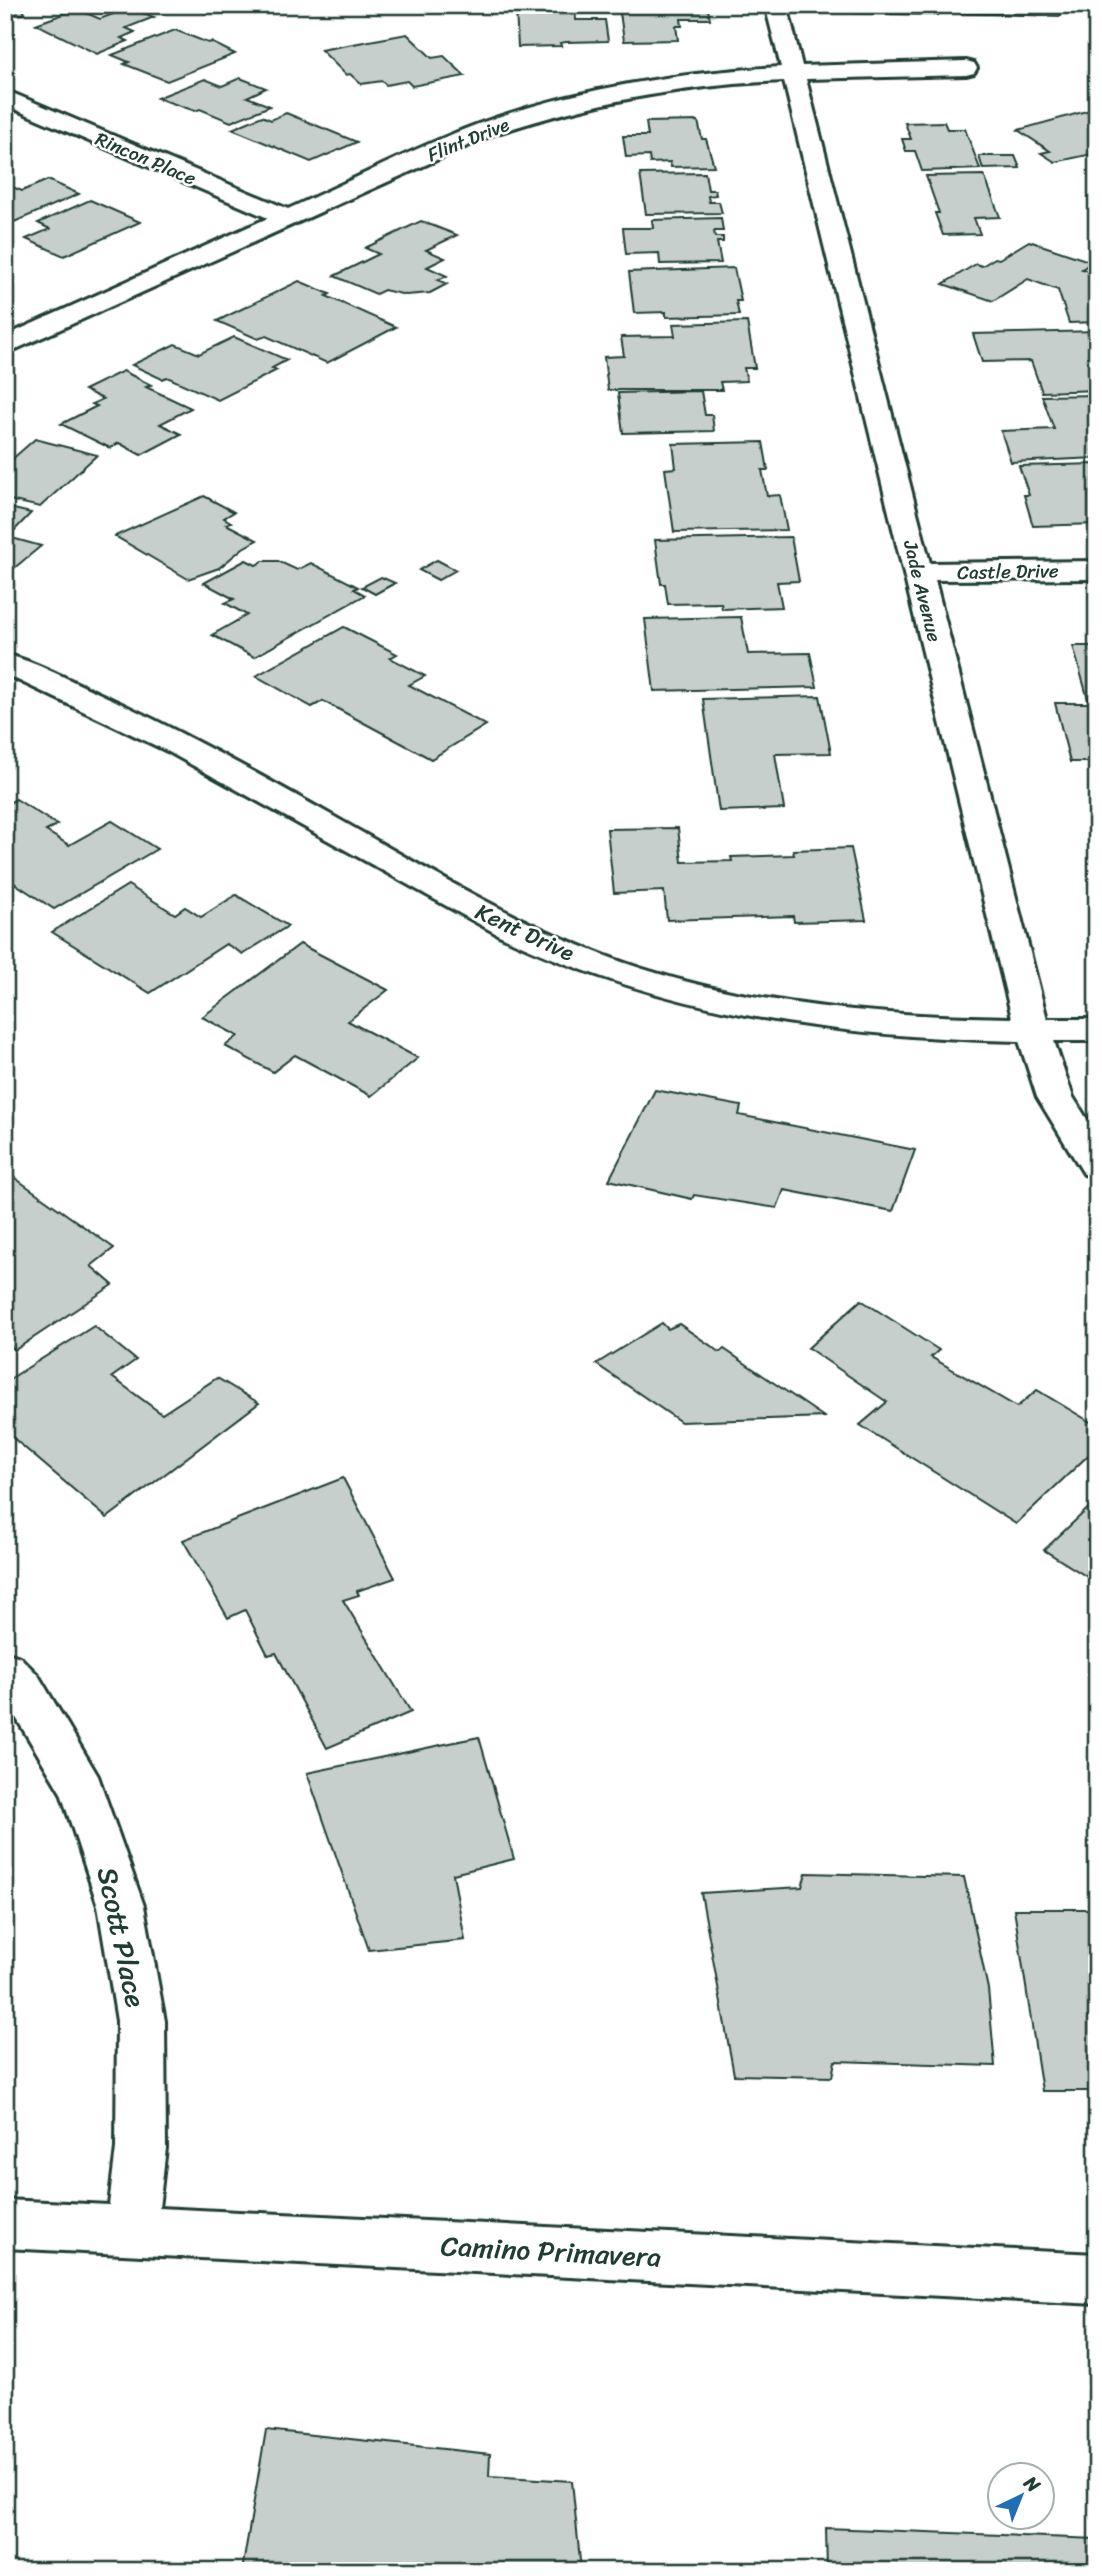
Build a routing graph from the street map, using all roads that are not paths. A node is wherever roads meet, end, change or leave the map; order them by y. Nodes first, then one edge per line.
1 (776, 5) edge
2 (966, 68) dead end
3 (794, 75) junction
4 (5, 97) edge
5 (288, 218) junction
6 (5, 346) edge
7 (1097, 570) edge
8 (919, 572) junction
9 (5, 663) edge
10 (1097, 1030) edge
11 (1034, 1031) junction
12 (1097, 1166) edge
13 (5, 1670) edge
14 (5, 2224) edge
15 (131, 2230) junction
16 (1097, 2278) edge

1 - 3 street, Jade Avenue
2 - 3 street, Flint Drive
3 - 5 street, Flint Drive
3 - 8 street, Jade Avenue
4 - 5 street, Rincon Place
5 - 6 street, Flint Drive
7 - 8 street, Castle Drive
8 - 11 street, Jade Avenue
9 - 11 street, Kent Drive
10 - 11 street, Kent Drive
11 - 12 street, Jade Avenue
13 - 15 street, Scott Place
14 - 15 street, Camino Primavera
15 - 16 street, Camino Primavera

